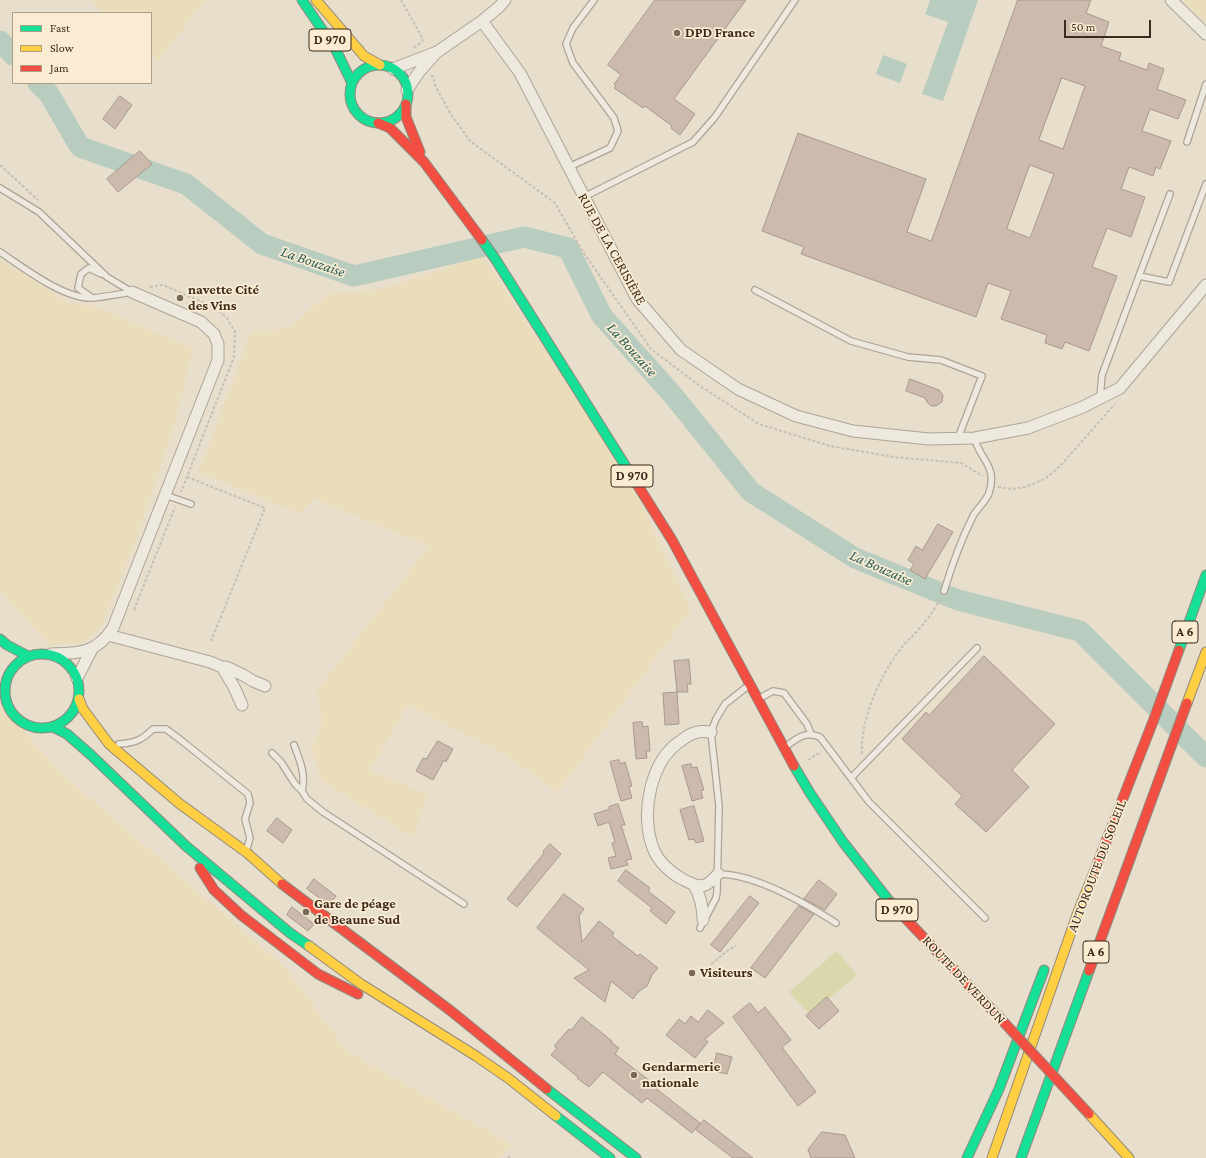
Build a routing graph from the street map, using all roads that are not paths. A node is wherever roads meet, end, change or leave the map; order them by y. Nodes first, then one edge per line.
1 (302, 0) edge
2 (316, 0) edge
3 (505, 0) edge
4 (594, 0) edge
5 (795, 0) edge
6 (1173, 2) edge
7 (482, 21) junction
8 (1206, 34) edge
9 (437, 52) junction
10 (380, 65) junction
11 (393, 69) junction
12 (352, 83) junction
13 (1206, 87) edge
14 (407, 90) junction
15 (406, 104) junction
16 (378, 123) junction
17 (1187, 142) dead end
18 (424, 162) junction
19 (568, 167) junction
20 (1206, 184) edge
21 (0, 188) edge
22 (1170, 194) dead end
23 (584, 197) junction
24 (0, 252) edge
25 (1139, 276) junction
26 (107, 277) junction
27 (1206, 285) edge
28 (755, 290) dead end
29 (132, 292) junction
30 (92, 298) junction
31 (1100, 398) junction
32 (958, 438) junction
33 (975, 438) junction
34 (165, 495) junction
35 (191, 504) dead end
36 (1206, 575) edge
37 (944, 591) road end
38 (108, 635) junction
39 (0, 639) edge
40 (977, 648) dead end
41 (92, 649) junction
42 (1206, 652) edge
43 (50, 654) junction
44 (28, 656) junction
45 (222, 667) junction
46 (77, 678) junction
47 (2, 679) edge
48 (750, 685) junction
49 (265, 686) dead end
50 (79, 699) junction
51 (758, 699) junction
52 (242, 705) dead end
53 (53, 727) junction
54 (711, 732) junction
55 (811, 734) junction
56 (110, 744) junction
57 (294, 745) dead end
58 (784, 749) junction
59 (272, 753) dead end
60 (851, 778) junction
61 (302, 791) junction
62 (186, 846) junction
63 (246, 852) junction
64 (718, 874) junction
65 (694, 885) junction
66 (464, 904) dead end
67 (1078, 912) junction
68 (985, 918) dead end
69 (836, 923) dead end
70 (702, 924) joint
71 (1057, 943) dead end
72 (1048, 962) dead end
73 (410, 1015) junction
74 (610, 1158) edge
75 (636, 1158) edge
76 (967, 1158) edge
77 (992, 1158) edge
78 (1021, 1158) edge
79 (1129, 1158) edge

1 - 12 main road, D 970
2 - 10 main road, D 970
3 - 7 street
4 - 19 lane
5 - 23 lane
6 - 8 street
7 - 9 street
7 - 19 street, RUE DE LA CERISIÈRE
9 - 11 street
9 - 14 street
10 - 11 main road
10 - 12 main road
11 - 14 main road
12 - 16 main road
13 - 17 lane
14 - 15 main road
15 - 16 main road
15 - 18 main road, D 970
16 - 18 main road, D 970
18 - 48 main road, D 970
19 - 23 street, RUE DE LA CERISIÈRE
20 - 25 lane
21 - 26 lane
22 - 25 lane
23 - 32 street, RUE DE LA CERISIÈRE
24 - 30 lane
25 - 31 lane
26 - 29 lane
26 - 30 lane
27 - 31 street, RUE DE LA CERISIÈRE
28 - 32 lane
29 - 30 lane
29 - 34 street
31 - 33 street, RUE DE LA CERISIÈRE
32 - 33 street, RUE DE LA CERISIÈRE
33 - 37 lane
34 - 35 lane
34 - 38 street
36 - 67 main road, AUTOROUTE DU SOLEIL / A 6
38 - 41 street
38 - 45 street
39 - 44 main road
40 - 60 lane
41 - 43 street
41 - 46 street
42 - 78 main road, AUTOROUTE DU SOLEIL / A 6
43 - 44 main road
43 - 46 main road
44 - 47 main road
45 - 49 street
45 - 52 street
46 - 50 main road
47 - 53 main road
48 - 51 main road, D 970
48 - 54 lane
50 - 53 main road
50 - 56 main road
51 - 55 lane
51 - 58 main road, D 970
53 - 62 main road
54 - 64 lane
54 - 65 street
55 - 58 lane
55 - 60 lane
56 - 63 main road
56 - 63 lane
57 - 61 lane
58 - 79 main road, ROUTE DE VERDUN / D 970, bridge
59 - 61 lane
60 - 68 lane
61 - 66 lane
62 - 73 main road
62 - 73 main road
63 - 75 main road
64 - 65 street
64 - 69 lane
64 - 70 lane
65 - 70 street
67 - 71 main road
67 - 77 main road, AUTOROUTE DU SOLEIL / A 6
72 - 76 main road
73 - 74 main road

